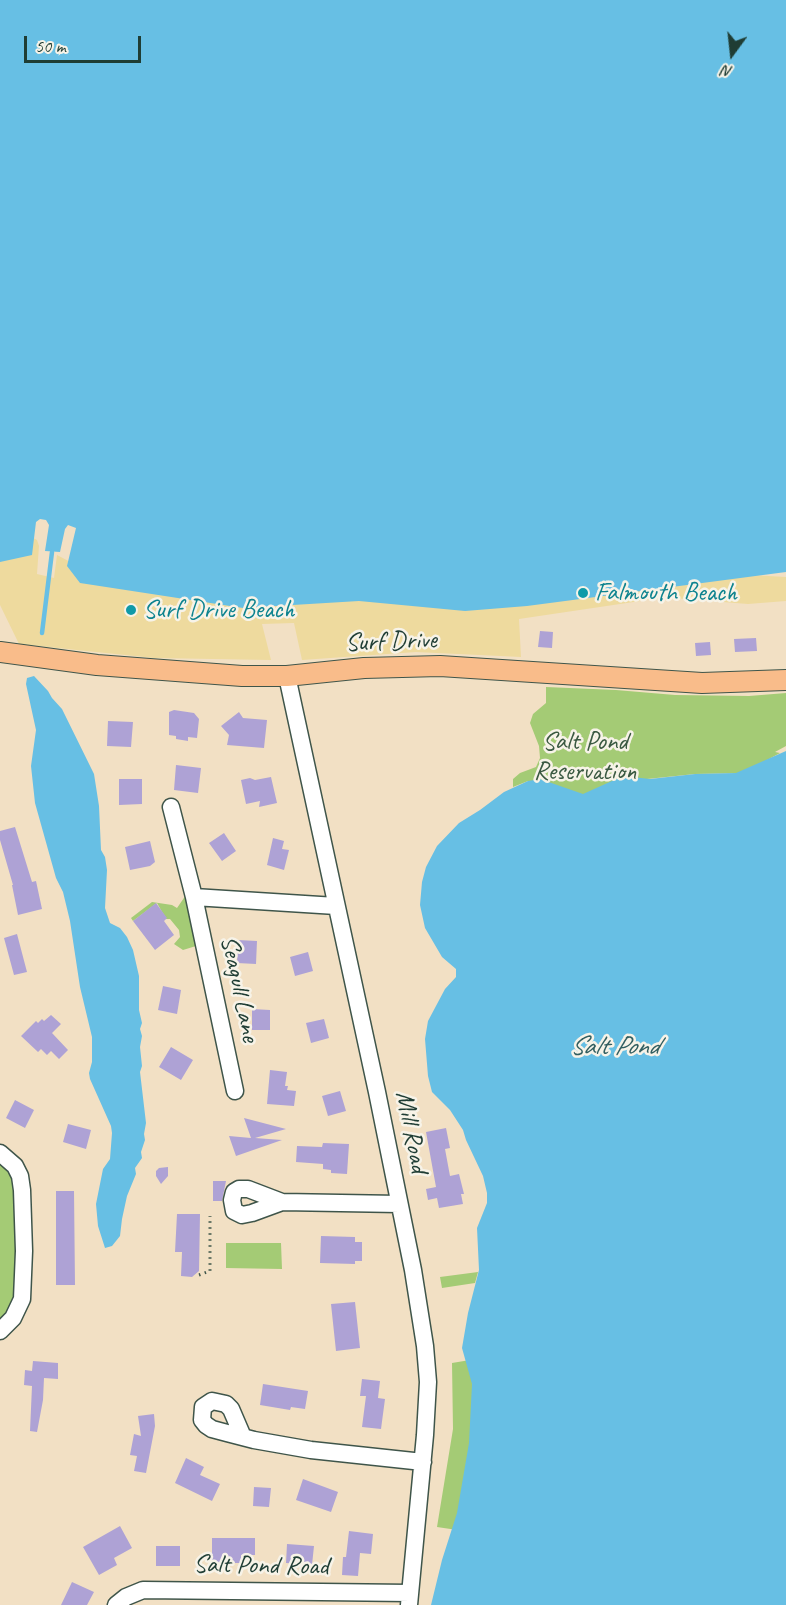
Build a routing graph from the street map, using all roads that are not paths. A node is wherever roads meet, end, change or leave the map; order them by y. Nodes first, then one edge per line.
1 (0, 652) edge
2 (287, 676) junction
3 (786, 680) edge
4 (171, 807) dead end
5 (194, 897) junction
6 (336, 906) junction
7 (234, 1091) dead end
8 (0, 1153) edge
9 (282, 1202) dead end
10 (399, 1204) junction
11 (0, 1331) edge
12 (243, 1437) dead end
13 (423, 1462) junction
14 (410, 1599) edge
15 (116, 1605) edge

1 - 2 main road, Surf Drive
2 - 3 main road, Surf Drive
2 - 6 street, Mill Road
4 - 5 street, Seagull Lane
5 - 6 street, Seagull Lane
5 - 7 street, Seagull Lane
6 - 10 street, Mill Road
8 - 11 street
9 - 10 street
10 - 13 street, Mill Road
12 - 13 street
13 - 14 street, Mill Road
14 - 15 street, Salt Pond Road

